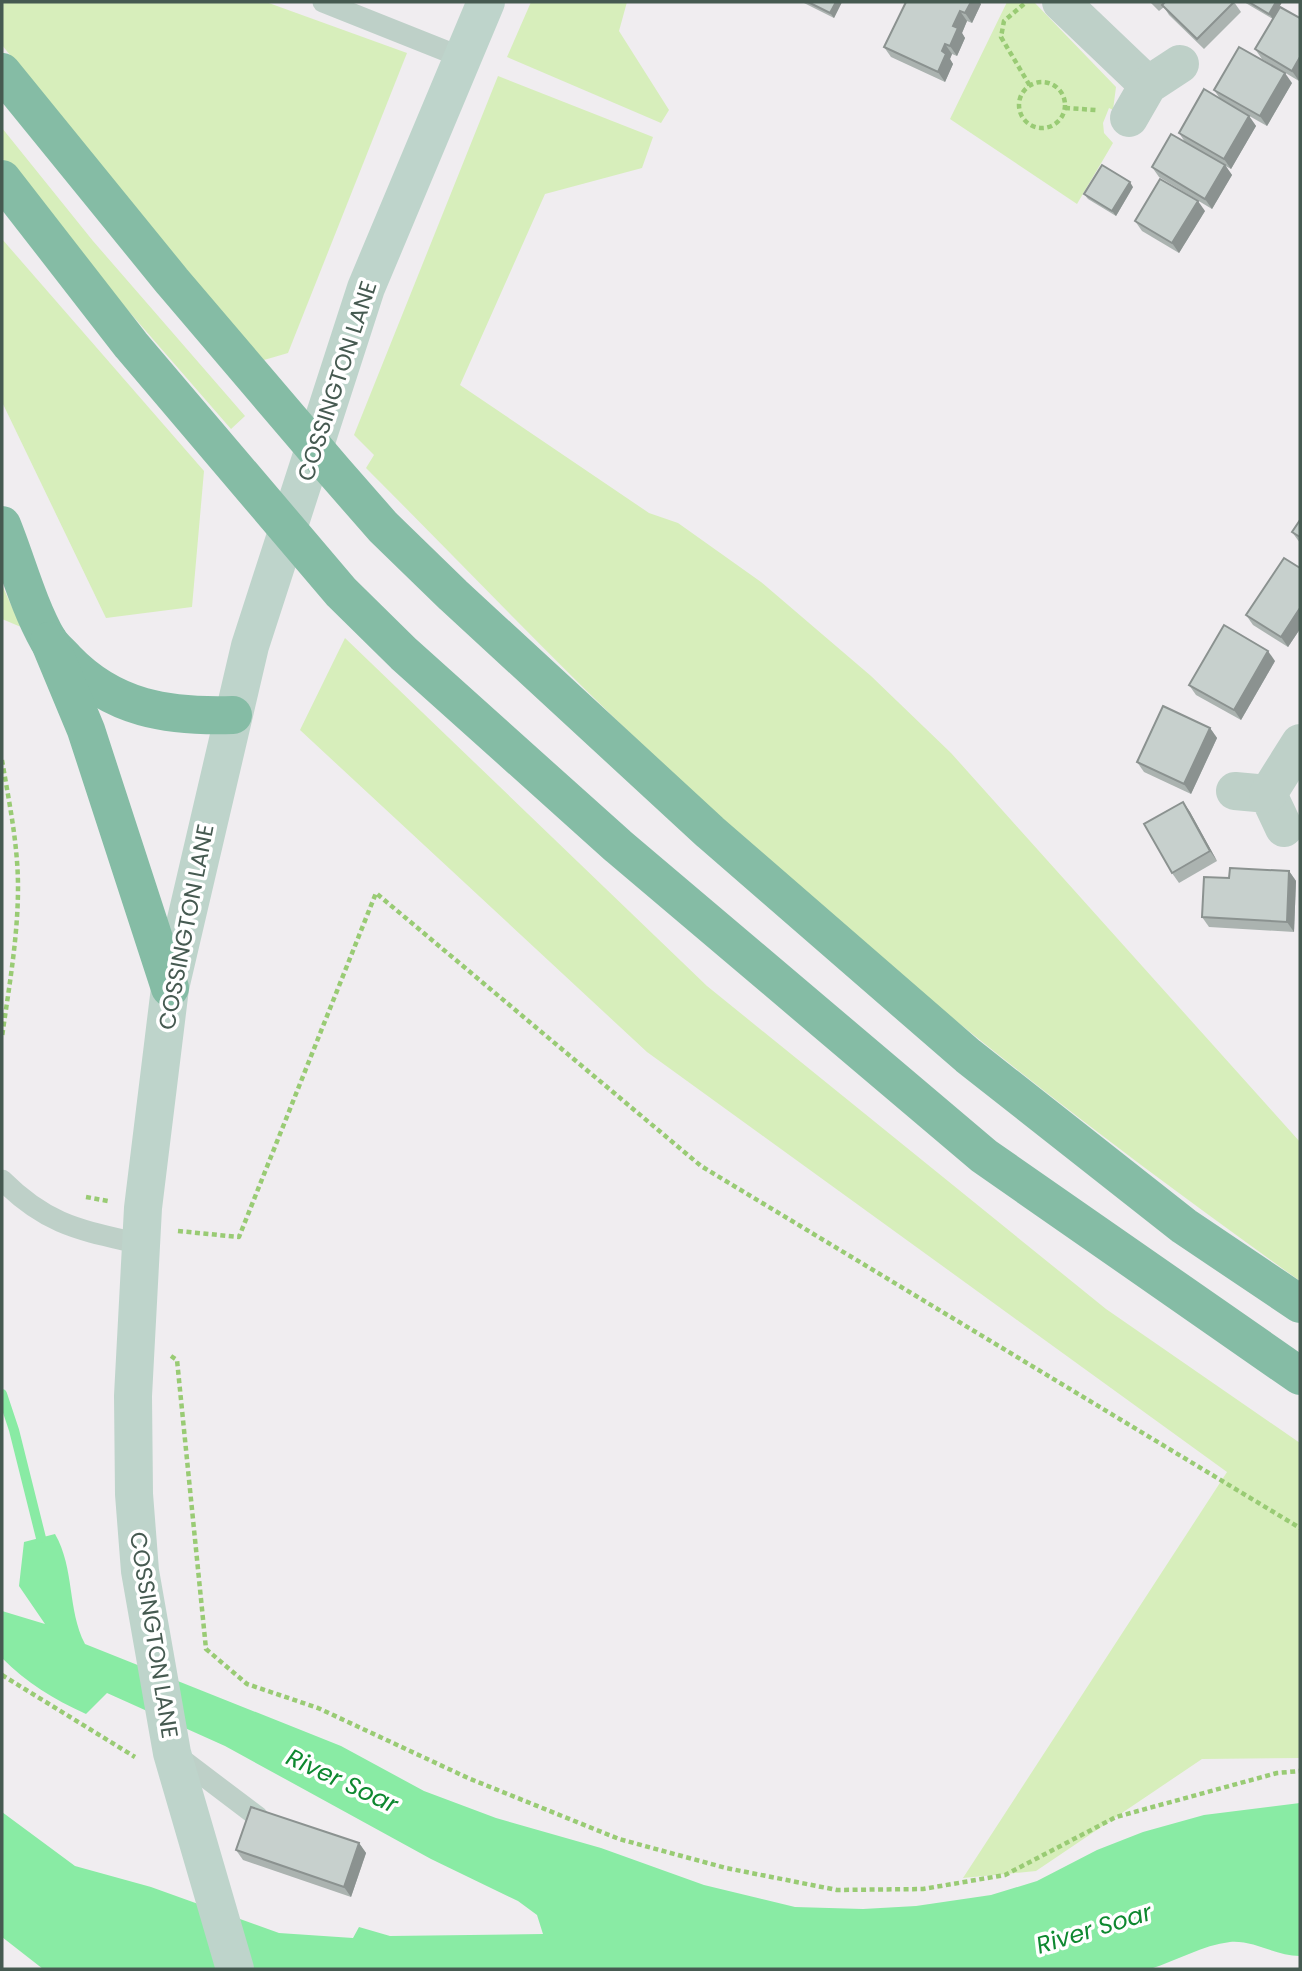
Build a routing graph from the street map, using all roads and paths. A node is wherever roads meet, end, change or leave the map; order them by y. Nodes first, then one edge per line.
1 (323, 2) edge
2 (486, 2) edge
3 (1028, 2) edge
4 (1061, 2) edge
5 (461, 57) junction
6 (1180, 64) dead end
7 (2, 72) edge
8 (1148, 85) junction
9 (1030, 86) junction
10 (1129, 118) dead end
11 (2, 178) edge
12 (2, 525) edge
13 (49, 641) junction
14 (233, 715) junction
15 (1300, 743) edge
16 (2, 760) edge
17 (1284, 828) dead end
18 (170, 988) junction
19 (2, 1037) edge
20 (2, 1180) edge
21 (142, 1236) junction
22 (1300, 1304) edge
23 (135, 1332) junction
24 (1300, 1376) edge
25 (1300, 1528) edge
26 (2, 1675) edge
27 (177, 1770) junction
28 (1300, 1770) edge
29 (258, 1817) edge
30 (235, 1969) edge

1 - 5 lane
2 - 5 street, COSSINGTON LANE
3 - 9 path
4 - 8 street
5 - 14 street, COSSINGTON LANE
6 - 8 street
7 - 22 highway
8 - 10 street
9 - 9 path
11 - 24 highway
12 - 13 highway
13 - 14 highway
13 - 18 highway
14 - 18 street, COSSINGTON LANE
15 - 17 street
16 - 19 path
18 - 21 street, COSSINGTON LANE
20 - 21 lane
21 - 23 street, COSSINGTON LANE
21 - 25 path
23 - 27 street, COSSINGTON LANE
23 - 28 path
26 - 27 path
27 - 29 lane
27 - 30 street, COSSINGTON LANE

